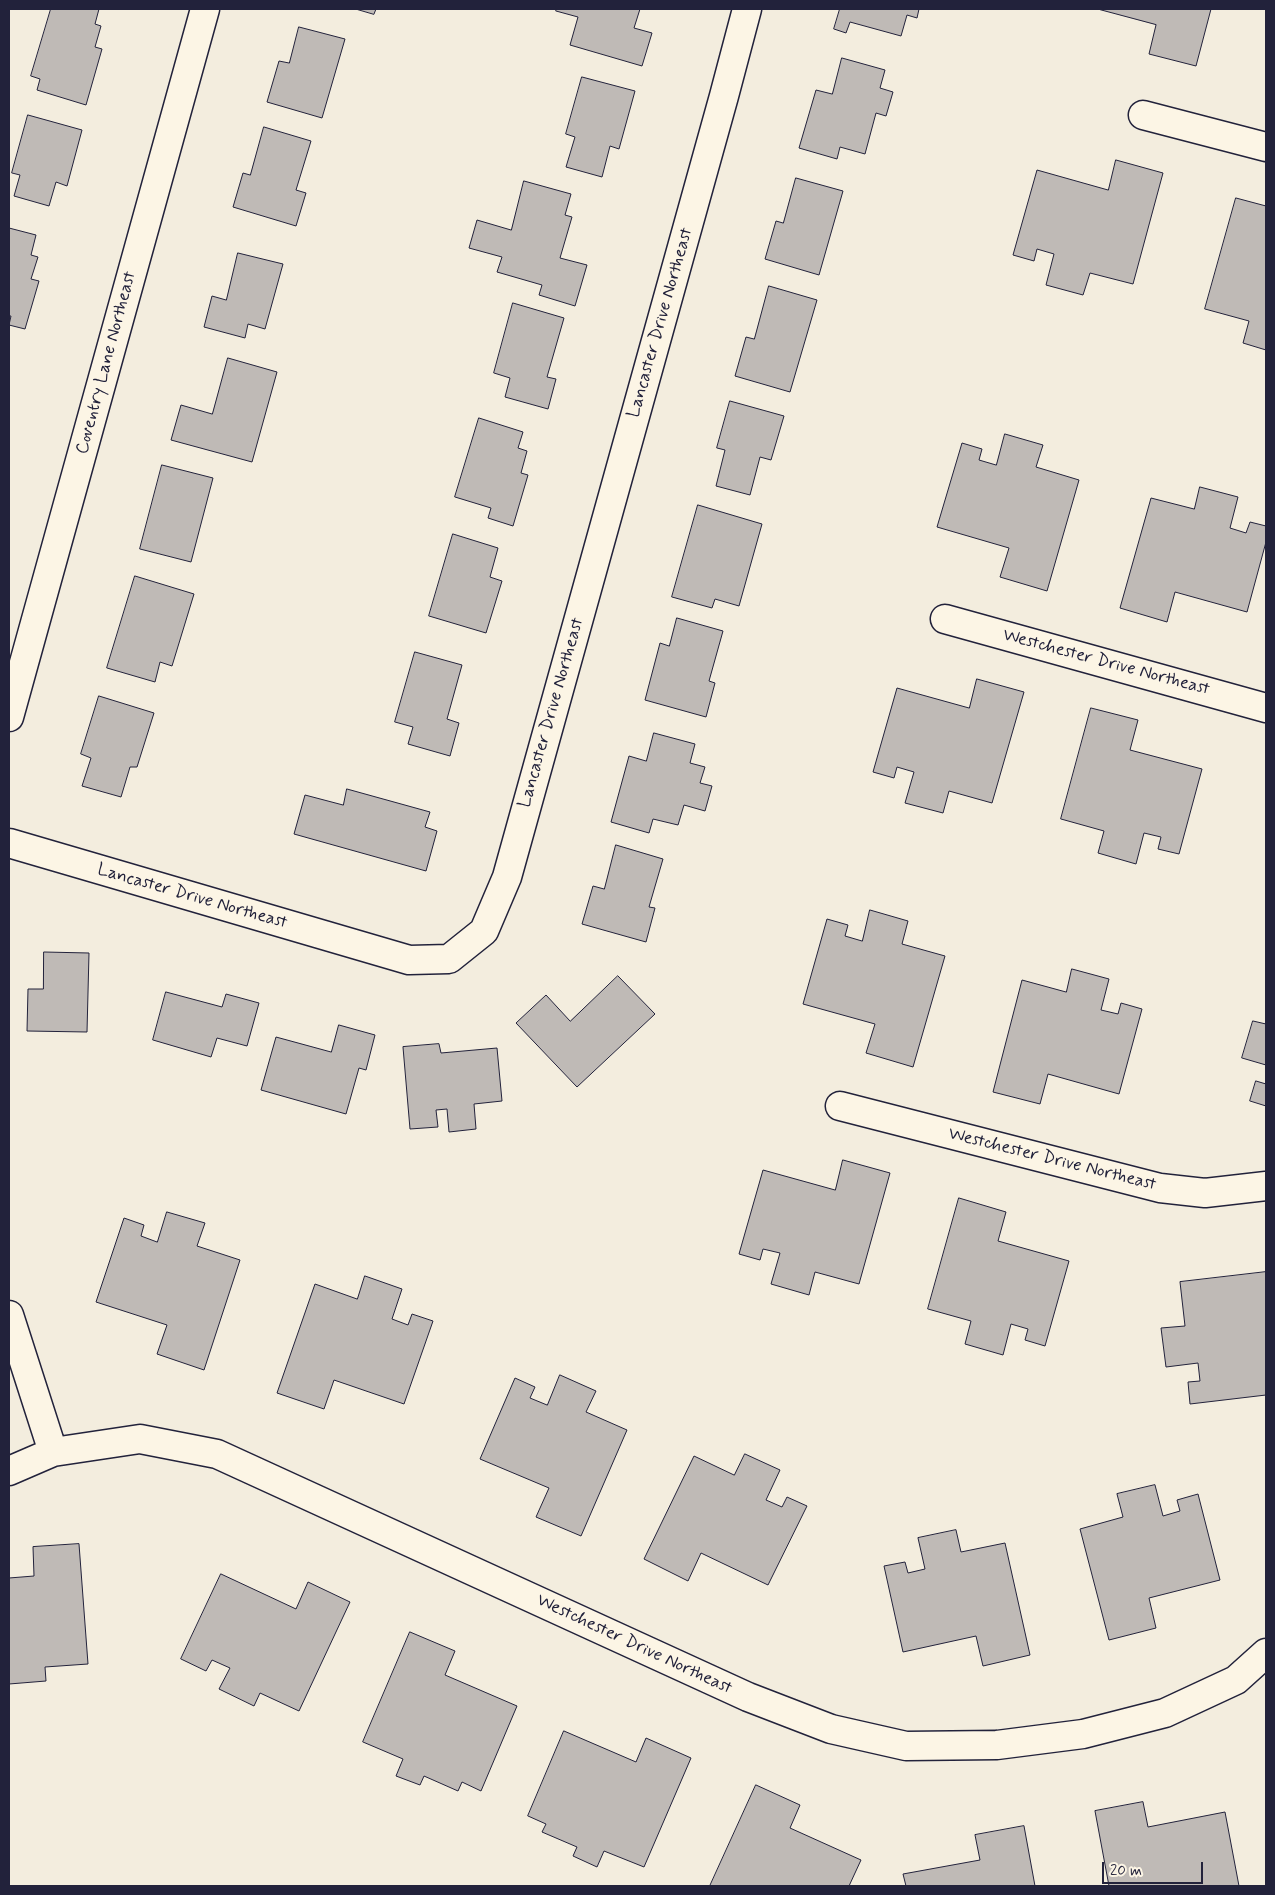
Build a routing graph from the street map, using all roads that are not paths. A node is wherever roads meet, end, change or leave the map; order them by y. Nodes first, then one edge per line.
1 (205, 9) edge
2 (747, 9) edge
3 (1143, 116) dead end
4 (1266, 147) edge
5 (945, 619) dead end
6 (1266, 708) edge
7 (9, 717) edge
8 (9, 843) edge
9 (840, 1106) dead end
10 (1266, 1186) edge
11 (9, 1315) edge
12 (53, 1452) junction
13 (9, 1471) edge
14 (1266, 1652) edge

1 - 7 street, Coventry Lane Northeast
2 - 8 street, Lancaster Drive Northeast
3 - 4 street
5 - 6 street, Westchester Drive Northeast
9 - 10 street, Westchester Drive Northeast
11 - 12 street
12 - 13 street, Westchester Drive Northeast
12 - 14 street, Westchester Drive Northeast

